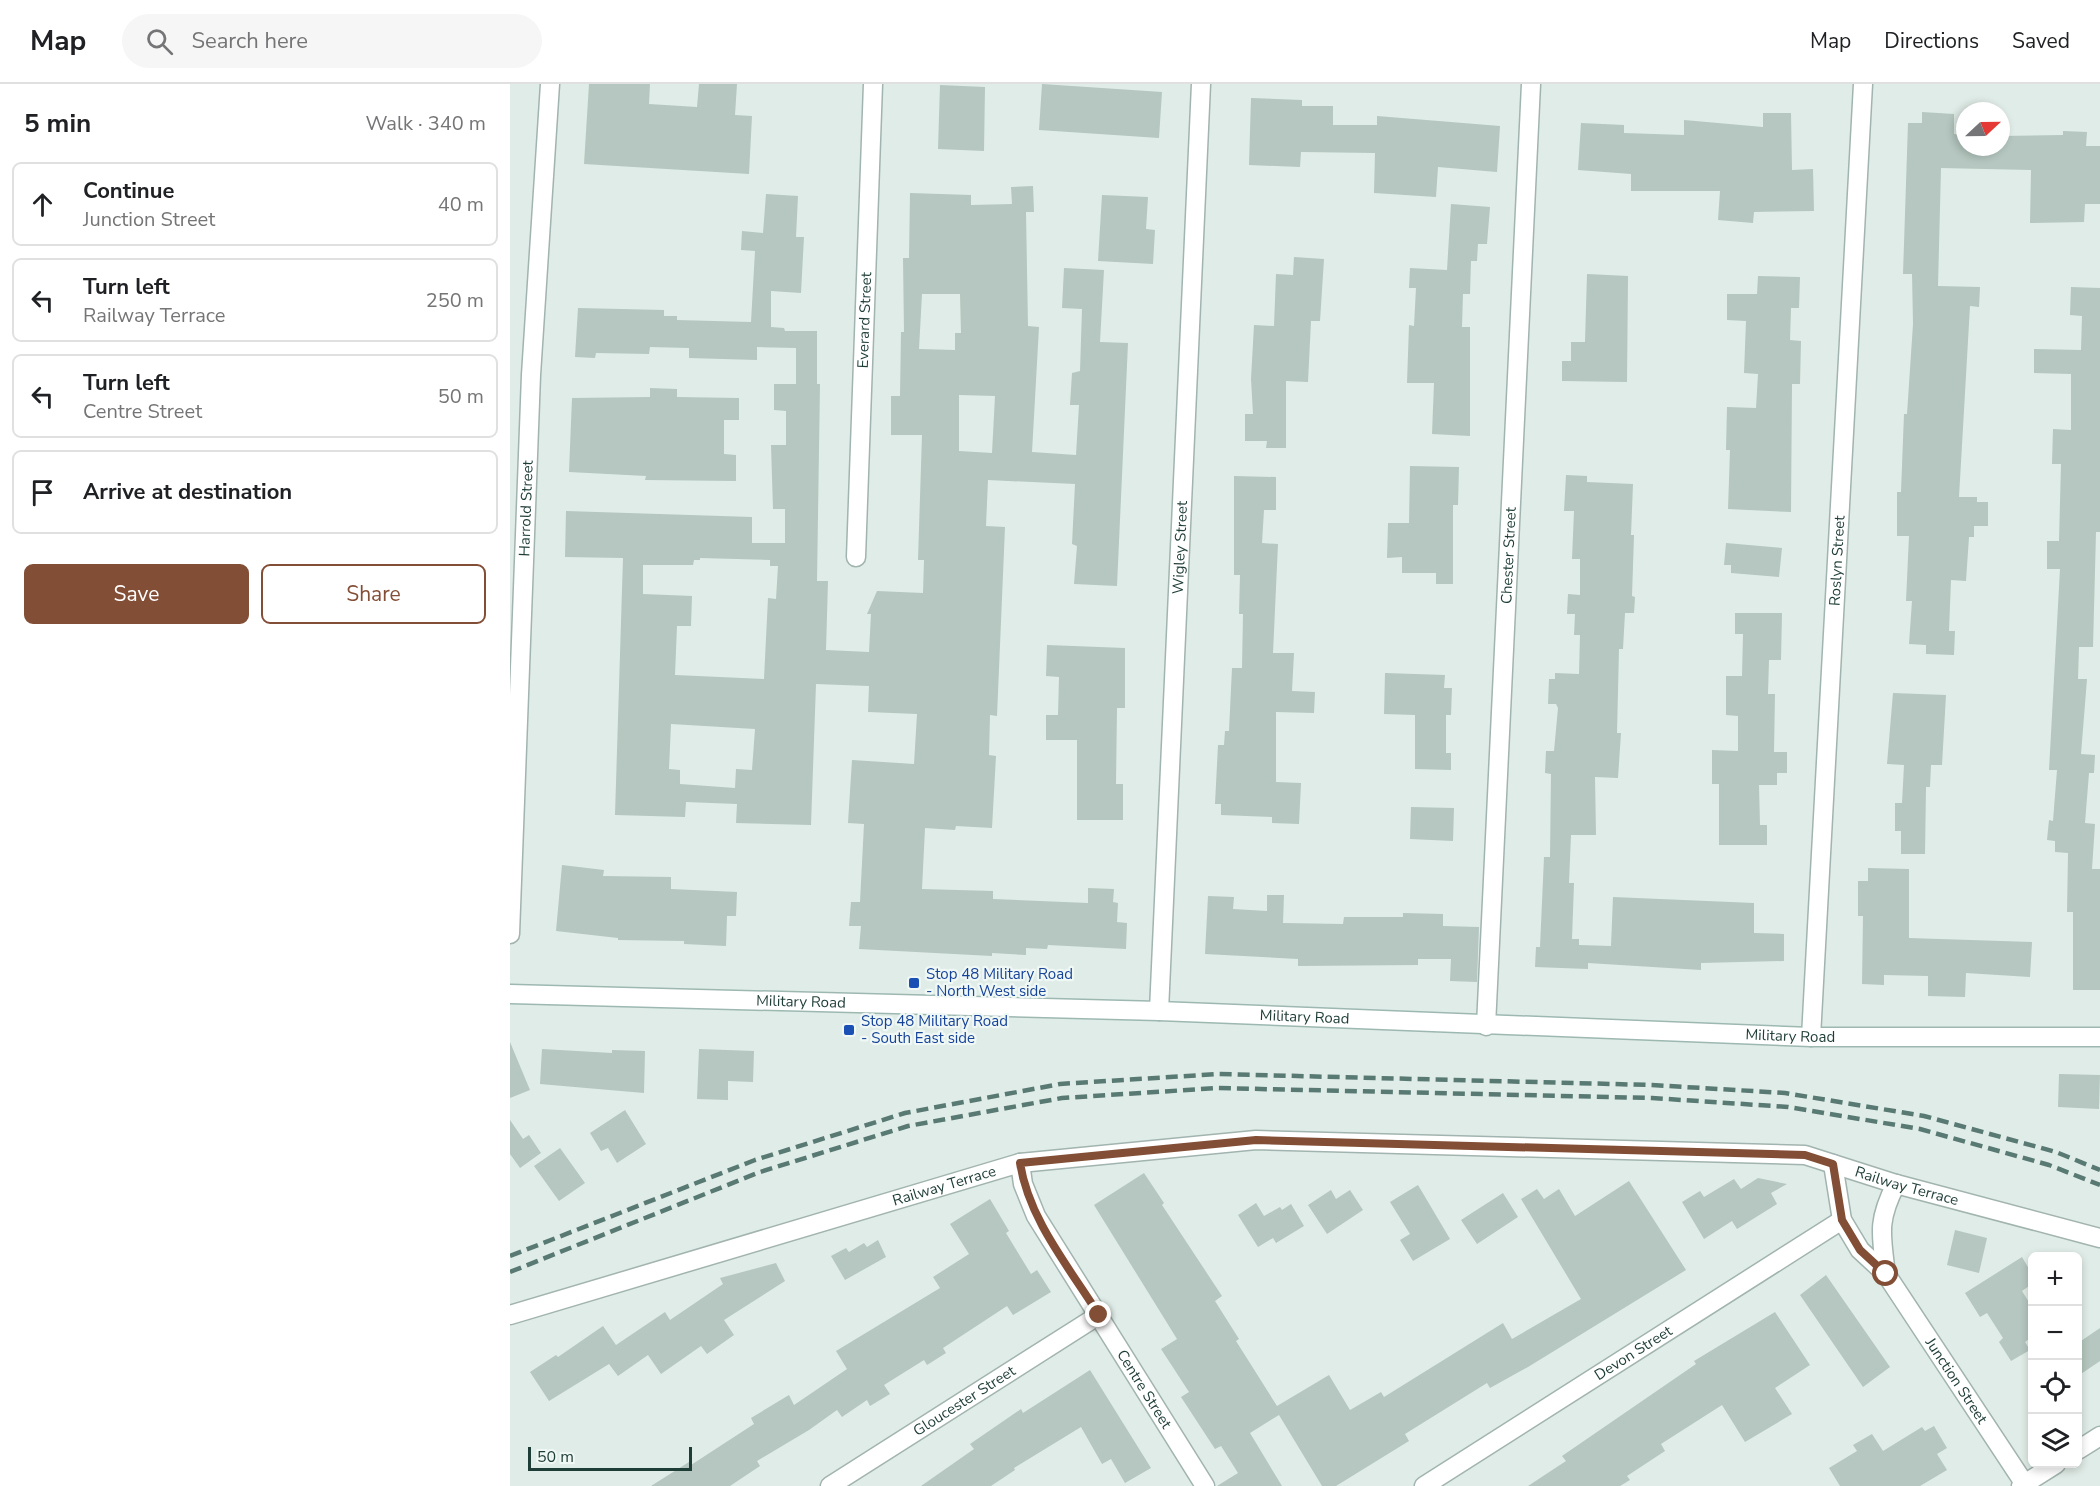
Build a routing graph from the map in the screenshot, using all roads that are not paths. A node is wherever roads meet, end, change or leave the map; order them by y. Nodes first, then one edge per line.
1 (550, 84) edge
2 (873, 84) edge
3 (1201, 84) edge
4 (1531, 84) edge
5 (1863, 84) edge
6 (856, 557) dead end
7 (510, 934) edge
8 (510, 994) edge
9 (1160, 1011) junction
10 (1486, 1026) junction
11 (1811, 1037) junction
12 (2100, 1037) edge
13 (1020, 1163) junction
14 (1833, 1164) junction
15 (1896, 1184) junction
16 (1842, 1220) junction
17 (2100, 1238) edge
18 (1886, 1274) junction
19 (510, 1315) edge
20 (1099, 1315) junction
21 (2100, 1436) edge
22 (2082, 1447) edge
23 (2050, 1468) edge
24 (2024, 1485) edge
25 (830, 1486) edge
26 (1205, 1486) edge
27 (1424, 1486) edge

1 - 7 street, Harrold Street
2 - 6 street, Everard Street
3 - 9 street, Wigley Street
4 - 10 street, Chester Street
5 - 11 street, Roslyn Street
8 - 9 street, Military Road
9 - 10 street, Military Road
10 - 11 street, Military Road
11 - 12 street, Military Road
13 - 14 street, Railway Terrace
13 - 19 street, Railway Terrace
13 - 20 street, Centre Street
14 - 15 street, Railway Terrace
14 - 16 street, Junction Street
15 - 17 street, Railway Terrace
15 - 18 street, Junction Street
16 - 18 street, Junction Street
16 - 27 street, Devon Street
18 - 24 street, Junction Street
20 - 25 street, Gloucester Street
20 - 26 street, Centre Street
21 - 22 street
23 - 24 street

